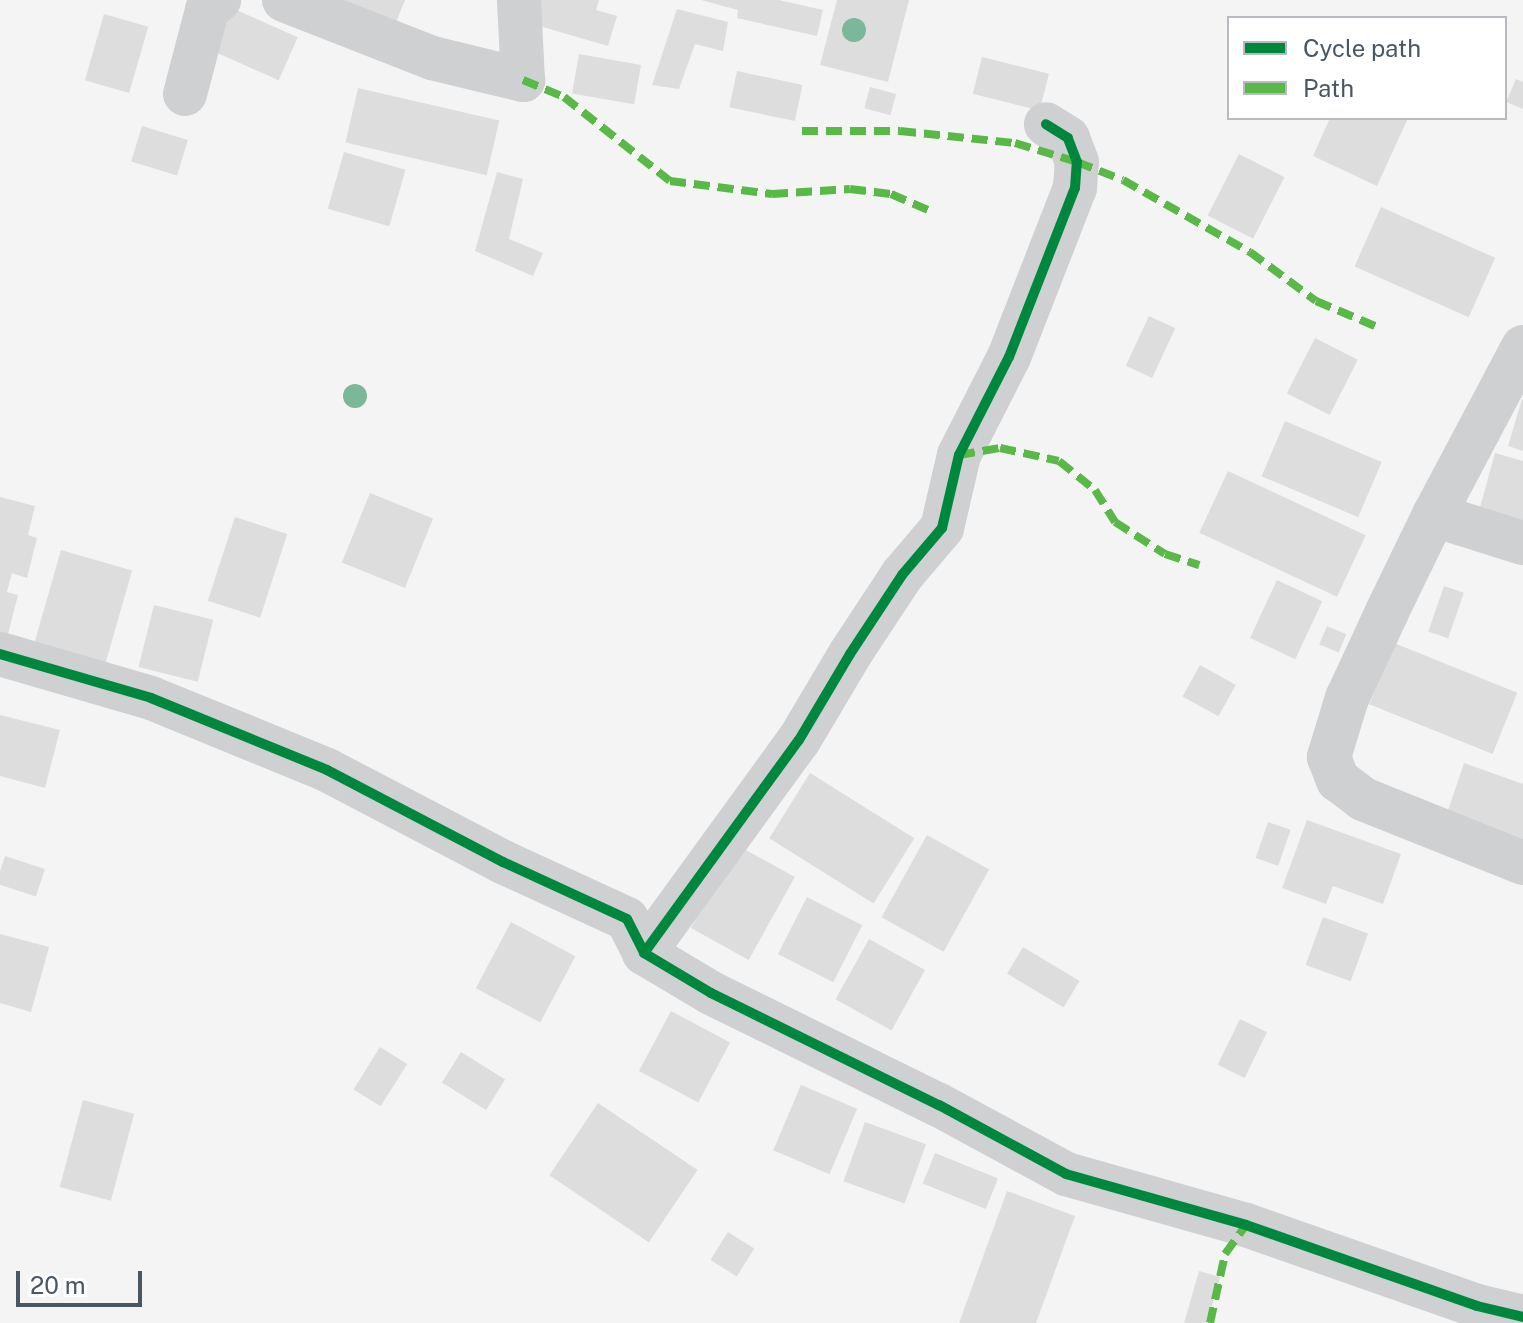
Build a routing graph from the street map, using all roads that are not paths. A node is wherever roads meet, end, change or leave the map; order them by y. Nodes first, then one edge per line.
1 (219, 0) edge
2 (284, 0) edge
3 (519, 0) edge
4 (185, 94) dead end
5 (1046, 124) dead end
6 (1523, 347) edge
7 (1434, 515) junction
8 (1523, 543) edge
9 (0, 654) edge
10 (1523, 863) edge
11 (644, 953) junction
12 (1523, 1317) edge

1 - 4 street
2 - 3 street
5 - 11 street
6 - 7 street
7 - 8 street
7 - 10 street
9 - 11 street
11 - 12 street

